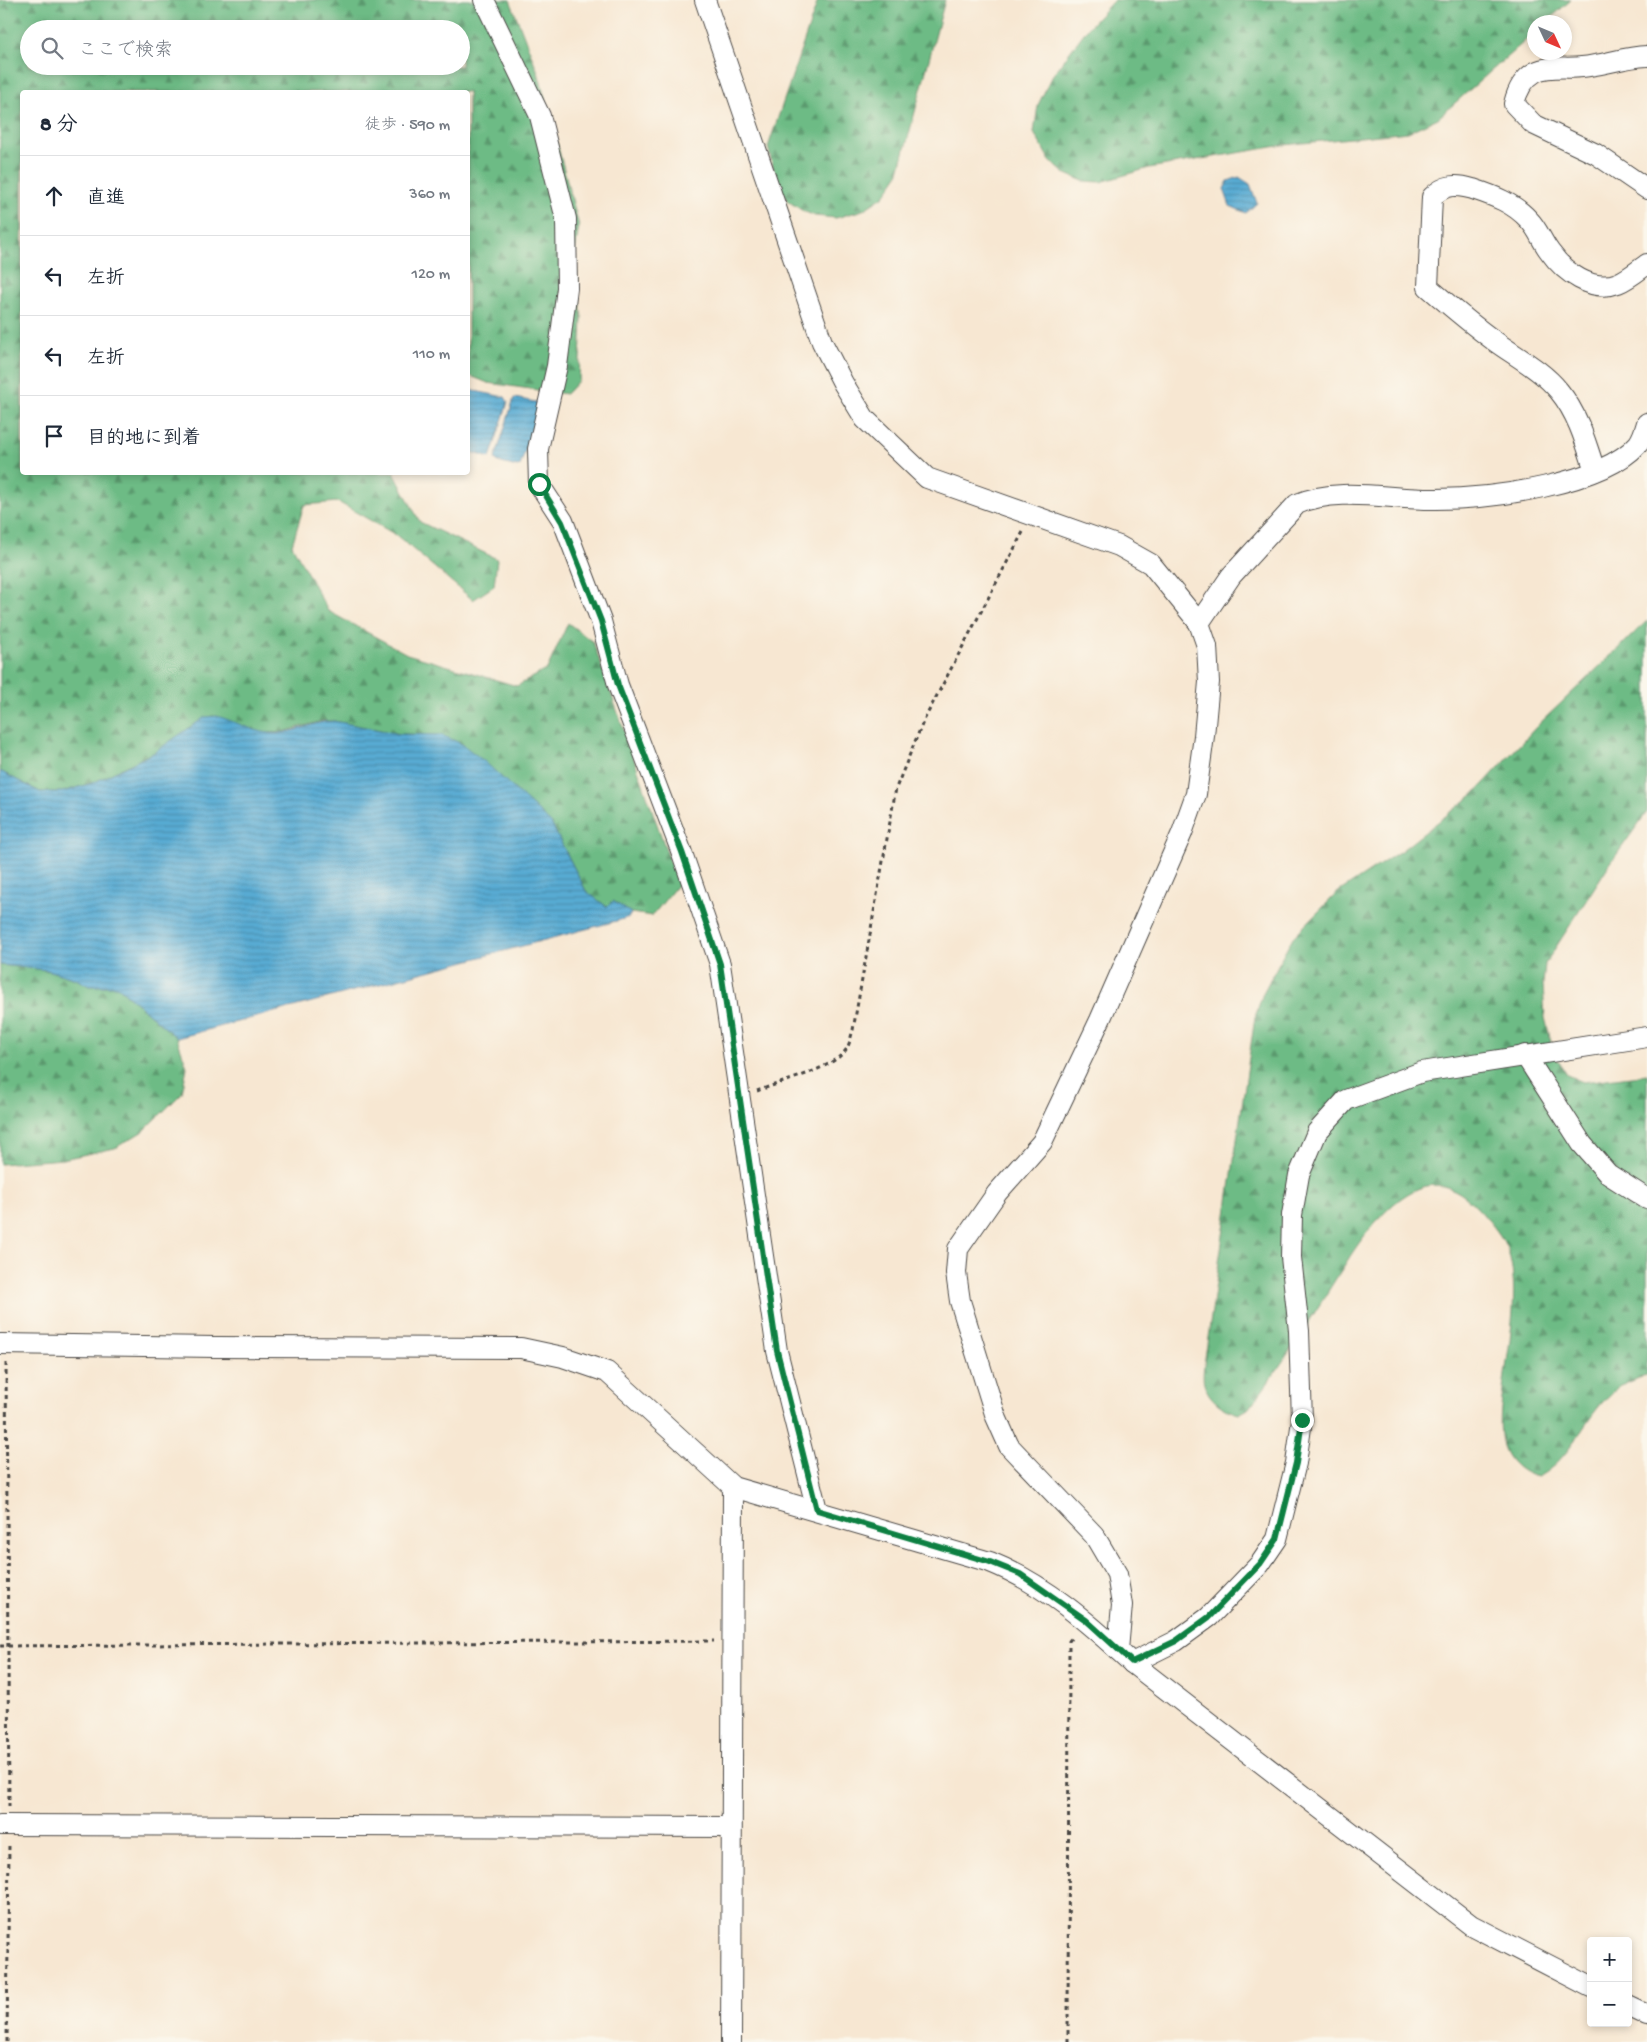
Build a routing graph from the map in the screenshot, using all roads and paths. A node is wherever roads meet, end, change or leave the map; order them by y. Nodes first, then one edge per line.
1 (484, 0) edge
2 (706, 0) edge
3 (1647, 56) edge
4 (1647, 189) edge
5 (1647, 264) edge
6 (1647, 423) edge
7 (1595, 471) junction
8 (1032, 516) junction
9 (1199, 623) junction
10 (1647, 1037) edge
11 (1525, 1055) junction
12 (740, 1097) junction
13 (1647, 1199) edge
14 (3, 1344) edge
15 (733, 1487) junction
16 (817, 1510) junction
17 (1086, 1620) junction
18 (733, 1641) junction
19 (0, 1646) edge
20 (8, 1646) junction
21 (1125, 1656) junction
22 (5, 1825) edge
23 (731, 1827) junction
24 (1587, 1985) edge
25 (1632, 2008) edge
26 (1647, 2015) edge
27 (6, 2042) edge
28 (731, 2042) edge
29 (1068, 2042) edge

1 - 12 street
2 - 8 street
3 - 4 street
5 - 7 street
6 - 7 street
7 - 9 street
8 - 9 street
8 - 12 path
9 - 21 street
10 - 11 street
11 - 13 street
11 - 21 street
12 - 16 street
14 - 15 street
14 - 20 path
15 - 16 street
15 - 18 street
16 - 17 street
17 - 21 street
17 - 29 path
18 - 20 path
18 - 23 street
19 - 20 path
20 - 22 path
21 - 24 street
22 - 23 street
22 - 27 path
23 - 28 street
25 - 26 street

